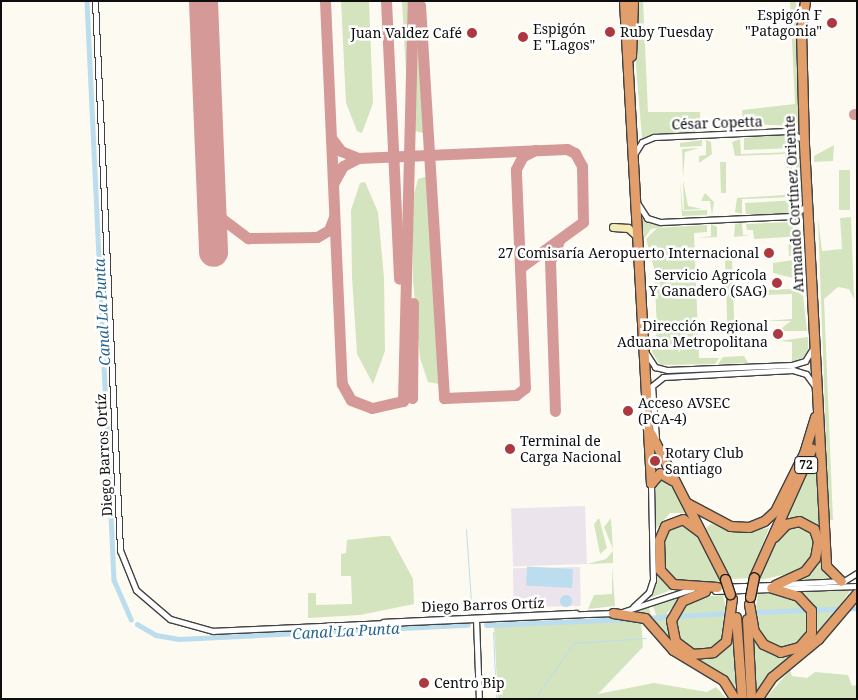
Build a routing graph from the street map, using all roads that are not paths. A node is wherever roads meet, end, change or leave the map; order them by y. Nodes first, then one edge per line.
1 (95, 1) edge
2 (624, 1) edge
3 (633, 1) edge
4 (800, 1) edge
5 (805, 1) edge
6 (801, 30) junction
7 (630, 61) junction
8 (804, 144) junction
9 (635, 156) junction
10 (808, 198) junction
11 (638, 207) junction
12 (613, 227) dead end
13 (622, 227) junction
14 (639, 240) junction
15 (813, 327) junction
16 (645, 349) junction
17 (817, 395) junction
18 (818, 406) junction
19 (648, 414) junction
20 (660, 456) junction
21 (674, 482) junction
22 (651, 483) junction
23 (687, 503) junction
24 (714, 551) junction
25 (762, 553) junction
26 (857, 573) edge
27 (841, 581) junction
28 (773, 586) junction
29 (857, 586) edge
30 (717, 587) junction
31 (705, 591) junction
32 (857, 593) edge
33 (731, 596) junction
34 (749, 600) junction
35 (648, 602) junction
36 (628, 613) junction
37 (613, 614) joint
38 (477, 618) junction
39 (479, 699) edge
40 (735, 699) edge
41 (742, 699) edge
42 (751, 699) edge
43 (757, 699) edge

1 - 38 street, Diego Barros Ortíz
2 - 7 highway
3 - 7 highway
4 - 6 highway
5 - 6 highway, Armando Cortínez Oriente
6 - 8 highway, Armando Cortínez Oriente
7 - 9 highway
8 - 9 street, César Copetta
8 - 10 highway, Armando Cortínez Oriente
9 - 11 highway
10 - 11 street
10 - 15 highway, Armando Cortínez Oriente
11 - 13 street
11 - 14 highway
12 - 13 street
13 - 14 street
14 - 16 highway
15 - 16 street
15 - 17 highway, Armando Cortínez Oriente
16 - 19 highway
17 - 18 highway, Armando Cortínez Oriente
17 - 20 street
17 - 23 highway
18 - 25 highway, 72
18 - 27 highway
19 - 20 highway
19 - 22 highway
20 - 21 highway
21 - 22 highway
21 - 23 highway
22 - 36 street
23 - 24 highway
24 - 30 highway
24 - 33 highway, bridge
25 - 28 highway
25 - 34 highway, 72, bridge
26 - 27 street
27 - 28 street
28 - 29 street
28 - 30 street
28 - 31 street
28 - 34 highway
30 - 35 street
31 - 33 highway
31 - 35 street
32 - 43 highway
33 - 41 highway
34 - 42 highway, 72
35 - 36 street
36 - 37 highway
36 - 40 highway
37 - 38 street, Diego Barros Ortíz
38 - 39 street

